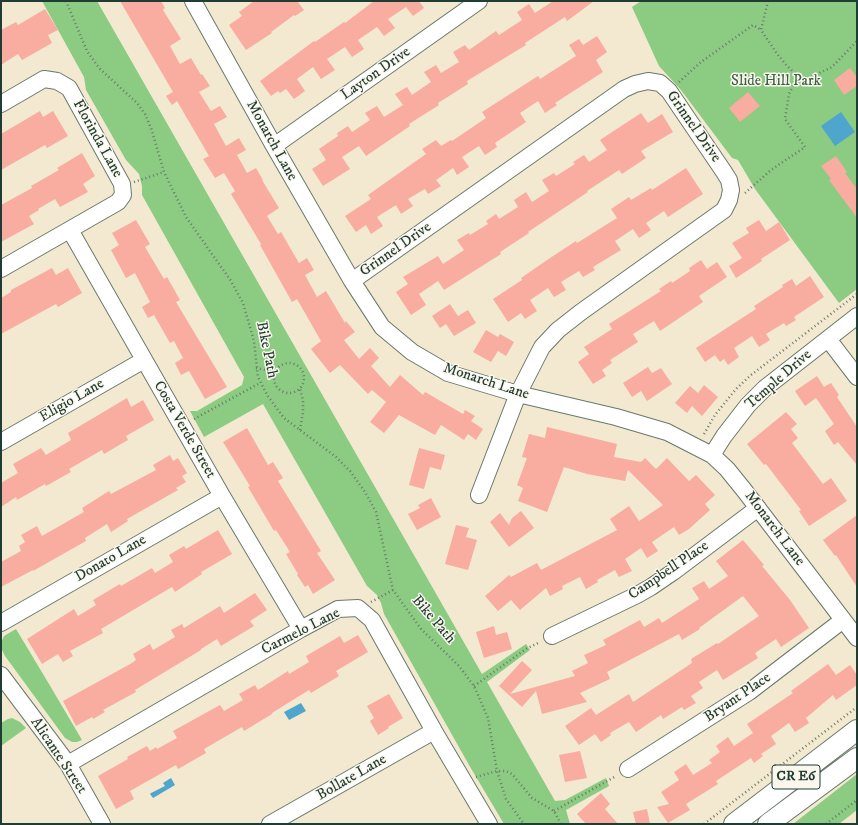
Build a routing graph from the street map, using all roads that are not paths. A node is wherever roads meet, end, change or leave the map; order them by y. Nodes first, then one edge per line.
1 (479, 1) edge
2 (197, 3) edge
3 (1, 104) edge
4 (274, 146) junction
5 (70, 230) junction
6 (1, 270) edge
7 (352, 281) junction
8 (857, 316) edge
9 (828, 339) junction
10 (144, 360) junction
11 (857, 377) edge
12 (518, 394) junction
13 (1, 442) edge
14 (712, 455) junction
15 (479, 495) dead end
16 (222, 496) junction
17 (758, 508) junction
18 (844, 620) junction
19 (1, 623) edge
20 (301, 629) junction
21 (552, 636) road end
22 (857, 638) edge
23 (1, 675) edge
24 (6, 694) edge
25 (857, 730) edge
26 (434, 731) junction
27 (857, 758) edge
28 (68, 764) junction
29 (628, 769) road end
30 (102, 824) edge
31 (270, 824) edge
32 (489, 824) edge
33 (734, 824) edge
34 (768, 824) edge

1 - 4 street, Layton Drive
2 - 4 street, Monarch Lane
3 - 5 street, Florinda Lane
4 - 7 street, Monarch Lane
5 - 6 street, Florinda Lane
5 - 10 street, Costa Verde Street
7 - 12 street, Monarch Lane
7 - 12 street, Grinnel Drive
8 - 9 street, Temple Drive
9 - 11 street
9 - 14 street, Temple Drive
10 - 13 street, Eligio Lane
10 - 16 street, Costa Verde Street
12 - 14 street, Monarch Lane
12 - 15 street
14 - 17 street, Monarch Lane
16 - 19 street, Donato Lane
16 - 20 street, Costa Verde Street
17 - 18 street, Monarch Lane
17 - 21 street, Campbell Place
18 - 22 street, Monarch Lane
18 - 29 street, Bryant Place
20 - 26 street, Carmelo Lane
20 - 28 street, Carmelo Lane
23 - 24 street
24 - 28 street, Alicante Street
25 - 33 main road, CR E6
26 - 31 street, Bollate Lane
26 - 32 street, Carmelo Lane
27 - 34 main road, CR E6
28 - 30 street, Alicante Street

